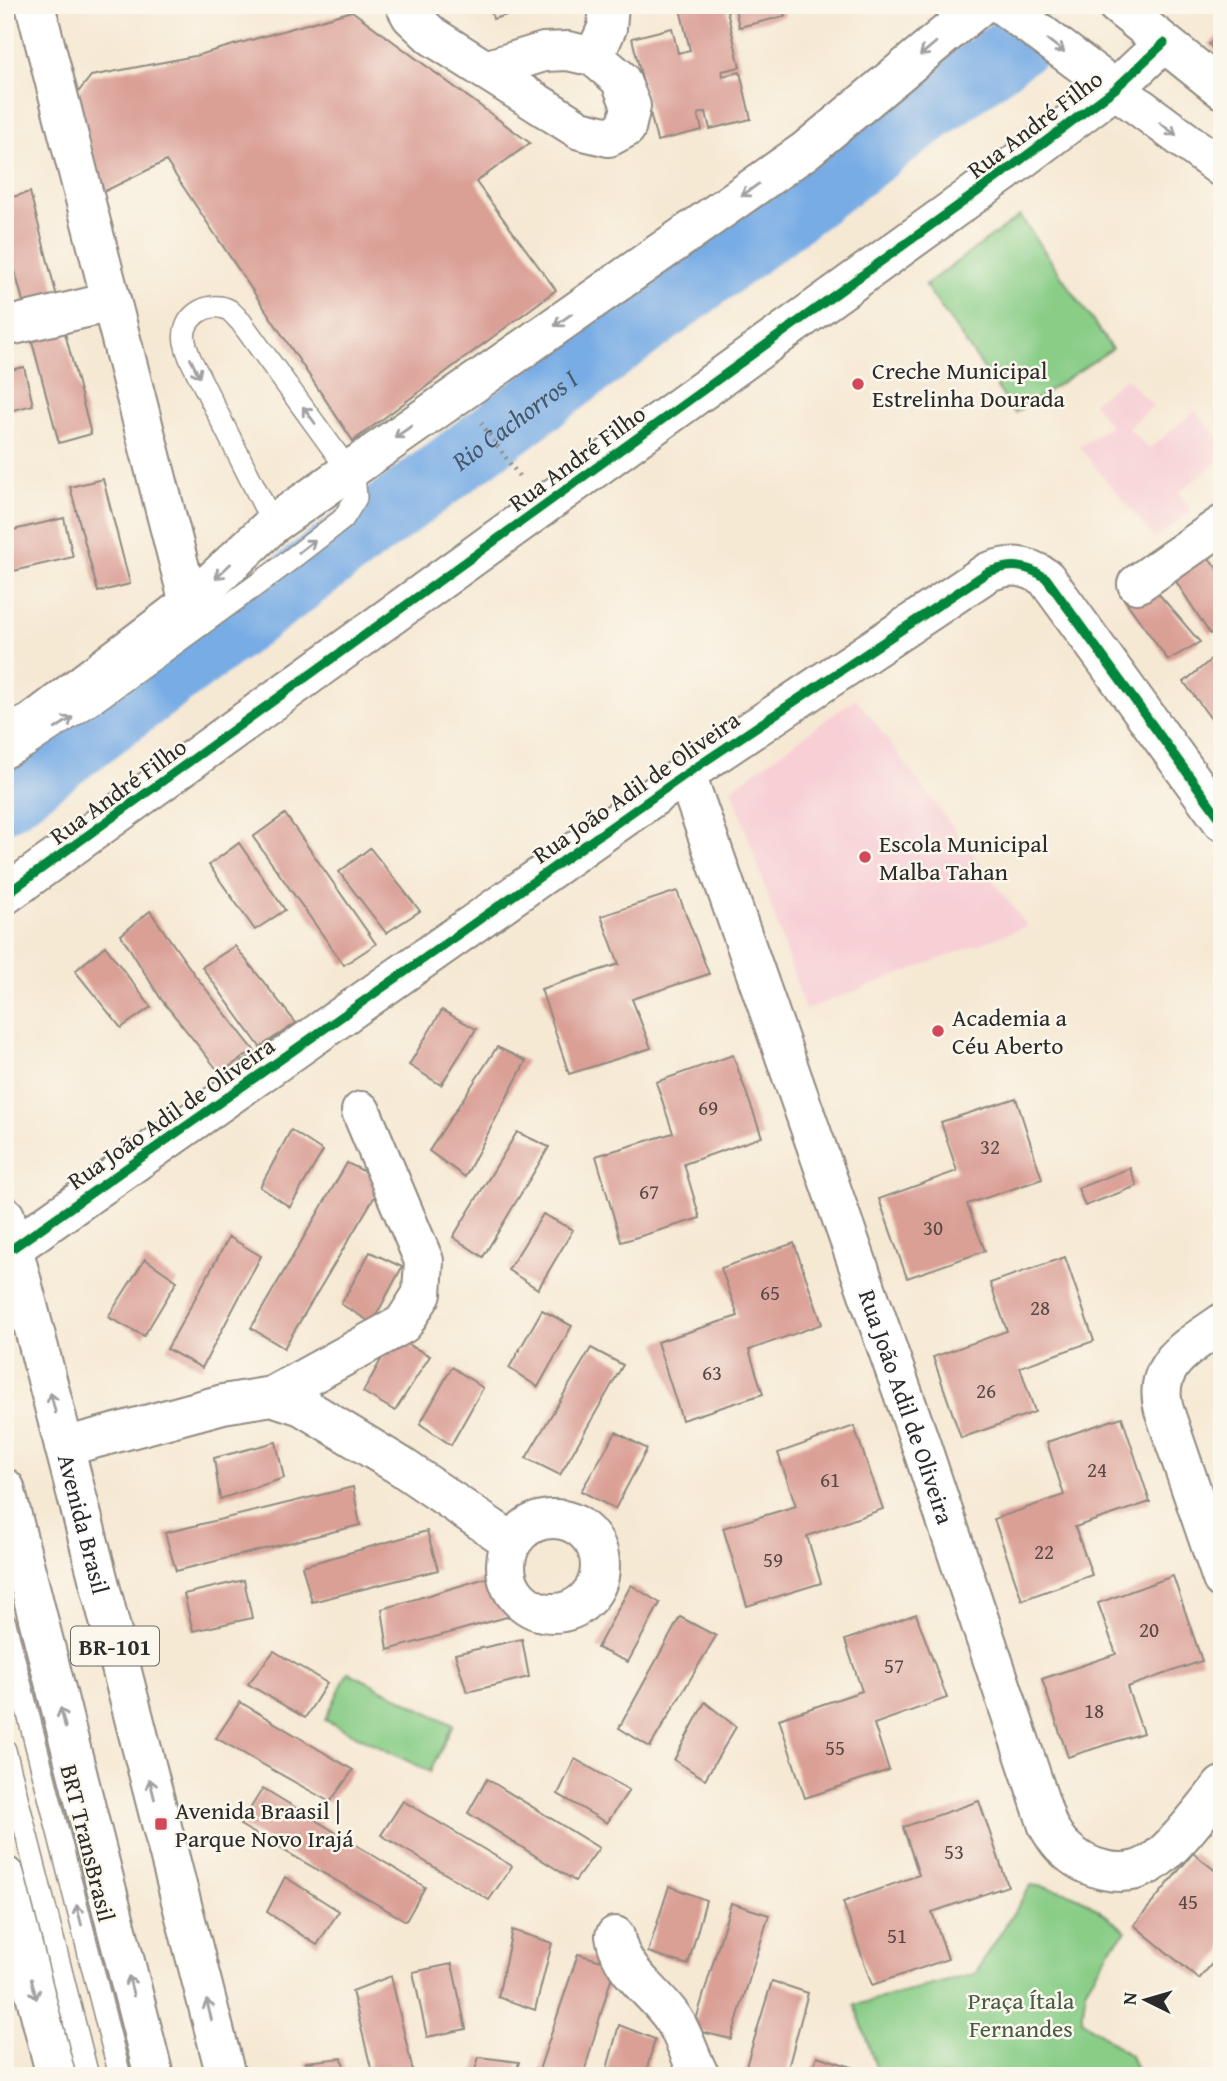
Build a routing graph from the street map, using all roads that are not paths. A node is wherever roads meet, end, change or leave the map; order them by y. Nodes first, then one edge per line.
1 (35, 5) edge
2 (404, 5) edge
3 (609, 5) edge
4 (981, 5) edge
5 (1002, 5) edge
6 (1116, 5) edge
7 (5, 13) edge
8 (1164, 43) junction
9 (594, 57) junction
10 (485, 70) junction
11 (1115, 89) junction
12 (1222, 89) edge
13 (1222, 168) edge
14 (111, 302) junction
15 (5, 327) edge
16 (349, 471) junction
17 (273, 524) junction
18 (1221, 527) edge
19 (1137, 583) dead end
20 (189, 603) junction
21 (5, 735) edge
22 (5, 758) edge
23 (687, 774) junction
24 (1222, 821) edge
25 (11, 889) edge
26 (361, 1111) dead end
27 (9, 1232) edge
28 (1222, 1323) edge
29 (272, 1396) junction
30 (64, 1447) junction
31 (5, 1488) edge
32 (512, 1542) dead end
33 (1222, 1579) edge
34 (5, 1623) edge
35 (5, 1750) edge
36 (1222, 1786) edge
37 (5, 1875) edge
38 (615, 1936) dead end
39 (56, 2076) edge
40 (88, 2076) edge
41 (120, 2076) edge
42 (154, 2076) edge
43 (226, 2076) edge
44 (699, 2076) edge

1 - 7 main road
1 - 14 main road
2 - 10 main road
3 - 9 main road
4 -> 16 main road
5 -> 11 main road
6 - 8 main road
8 - 11 main road, Rua André Filho
8 - 12 main road
9 - 10 main road
9 - 10 main road
11 -> 13 main road
11 - 25 main road, Rua André Filho
14 - 15 main road
14 - 20 main road
16 - 17 main road
16 -> 17 lane
22 -> 16 lane
17 -> 20 main road
18 - 19 main road
20 - 21 main road
23 - 24 main road, Rua João Adil de Oliveira
23 - 27 main road, Rua João Adil de Oliveira
23 - 36 main road, Rua João Adil de Oliveira
26 - 29 main road
30 -> 27 main road, Avenida Brasil / BR-101
28 - 33 main road
29 - 30 main road
29 - 32 main road
43 -> 30 main road, Avenida Brasil / BR-101
42 -> 31 main road, BR-101
41 -> 34 lane, BRT TransBrasil
35 - 40 lane
37 -> 39 main road
38 - 44 main road

